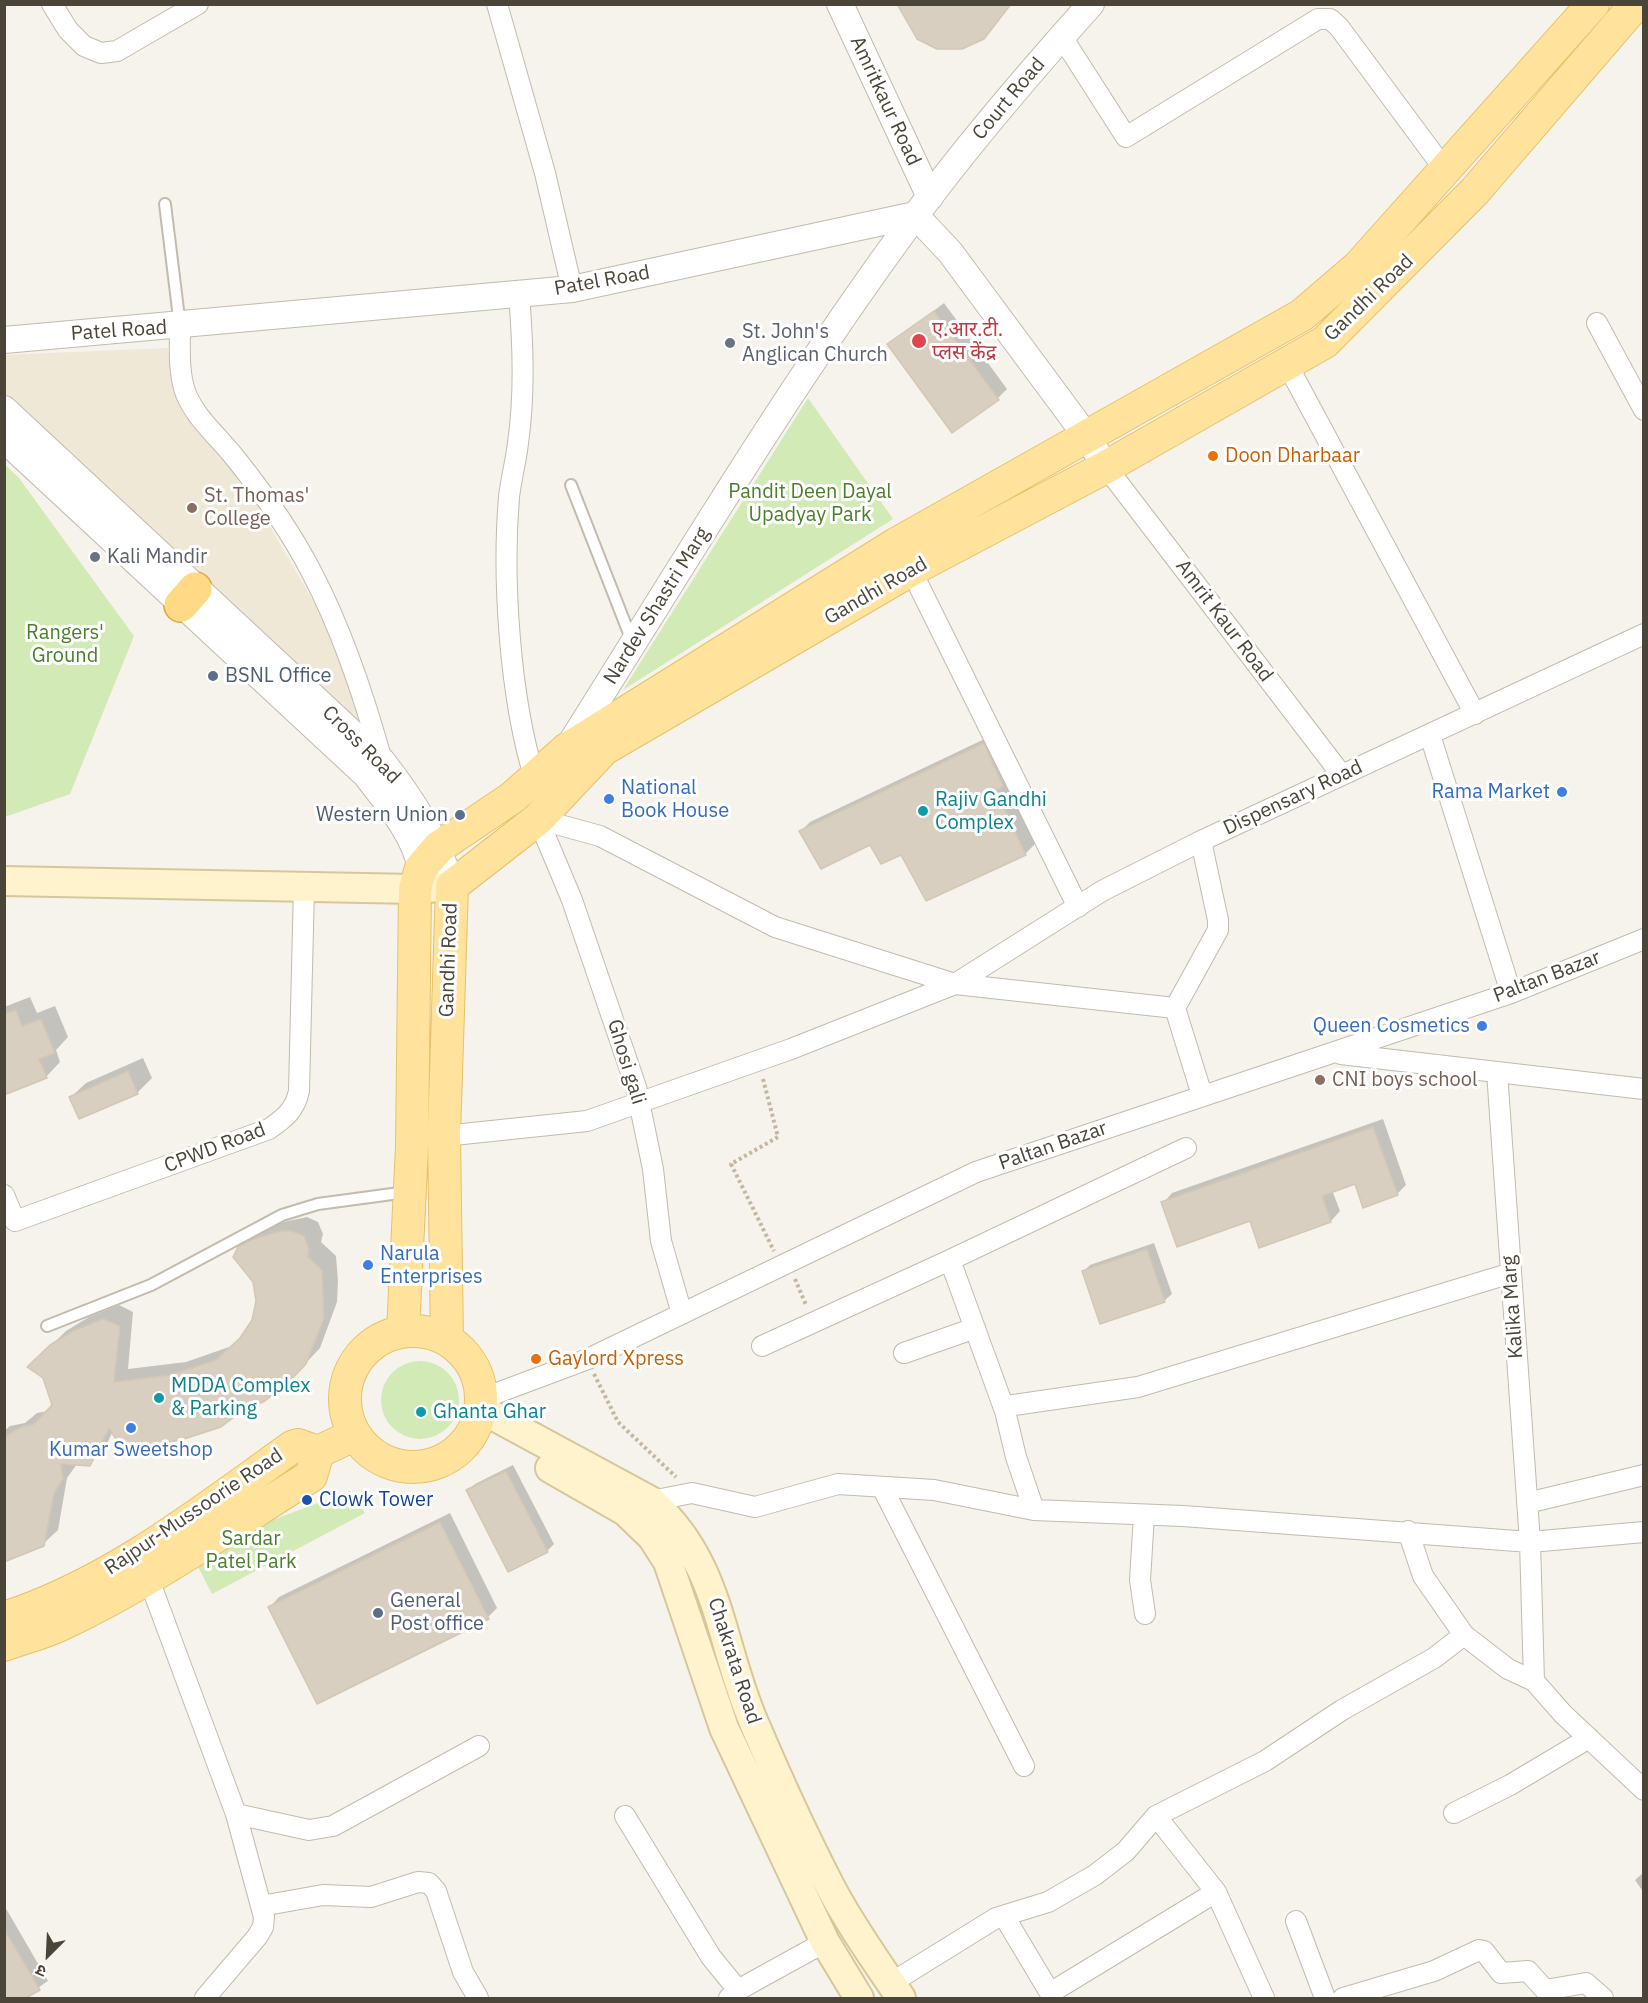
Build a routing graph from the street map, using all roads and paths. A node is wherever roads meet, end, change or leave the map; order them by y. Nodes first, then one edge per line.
1 (52, 4) edge
2 (198, 4) edge
3 (497, 4) edge
4 (840, 4) edge
5 (1091, 4) edge
6 (1593, 4) edge
7 (1636, 4) edge
8 (1062, 37) junction
9 (1445, 170) junction
10 (165, 204) dead end
11 (923, 206) junction
12 (572, 289) junction
13 (519, 294) junction
14 (1597, 323) dead end
15 (180, 326) junction
16 (4, 340) edge
17 (1287, 364) junction
18 (4, 410) edge
19 (1644, 410) edge
20 (1087, 437) junction
21 (4, 439) edge
22 (1106, 467) junction
23 (571, 485) dead end
24 (911, 570) junction
25 (188, 597) junction
26 (1644, 634) edge
27 (633, 644) junction
28 (1475, 714) junction
29 (1430, 735) junction
30 (567, 749) junction
31 (382, 761) junction
32 (1341, 774) junction
33 (534, 776) junction
34 (538, 819) junction
35 (1201, 841) junction
36 (425, 868) junction
37 (4, 881) edge
38 (452, 886) junction
39 (304, 887) junction
40 (1078, 907) junction
41 (1644, 939) edge
42 (955, 984) junction
43 (1511, 993) junction
44 (1175, 1008) junction
45 (1336, 1053) junction
46 (758, 1060) junction
47 (1497, 1072) junction
48 (1644, 1089) edge
49 (1202, 1095) junction
50 (639, 1103) junction
51 (444, 1136) junction
52 (1186, 1148) dead end
53 (410, 1192) junction
54 (4, 1195) edge
55 (950, 1260) junction
56 (785, 1264) junction
57 (1511, 1273) junction
58 (682, 1314) junction
59 (814, 1322) junction
60 (46, 1326) dead end
61 (975, 1328) junction
62 (403, 1331) junction
63 (447, 1340) junction
64 (762, 1346) dead end
65 (904, 1353) dead end
66 (588, 1359) junction
67 (479, 1411) junction
68 (1005, 1411) junction
69 (354, 1434) junction
70 (318, 1452) junction
71 (1644, 1475) edge
72 (882, 1487) junction
73 (692, 1492) junction
74 (651, 1500) junction
75 (1527, 1503) junction
76 (1034, 1510) junction
77 (1144, 1515) junction
78 (1408, 1531) junction
79 (1644, 1532) edge
80 (1530, 1542) junction
81 (148, 1576) junction
82 (1145, 1614) dead end
83 (4, 1618) edge
84 (1464, 1635) junction
85 (4, 1645) edge
86 (1534, 1681) junction
87 (1589, 1738) junction
88 (479, 1746) dead end
89 (1024, 1766) dead end
90 (1644, 1790) edge
91 (1454, 1813) dead end
92 (236, 1814) junction
93 (625, 1816) dead end
94 (1156, 1816) junction
95 (1216, 1892) junction
96 (261, 1906) junction
97 (1004, 1916) junction
98 (1296, 1922) dead end
99 (825, 1942) junction
100 (896, 1990) edge
101 (733, 1994) edge
102 (1052, 1996) edge
103 (205, 1998) edge
104 (478, 1998) edge
105 (859, 1998) edge
106 (1264, 1998) edge
107 (1325, 1998) edge
108 (1343, 1998) edge
109 (1603, 1998) edge

1 - 2 street
3 - 12 street
4 - 11 street, Amritkaur Road
5 - 8 street, Court Road
6 - 9 main road, Gandhi Road
7 - 17 main road, Gandhi Road
8 - 9 street
8 - 11 street, Court Road
9 - 20 main road, Gandhi Road
10 - 15 lane
11 - 12 street, Patel Road
11 - 20 street
11 - 27 street, Nardev Shastri Marg
12 - 13 street, Patel Road
13 - 15 street, Patel Road
13 - 33 street
14 - 19 street
15 - 16 street, Patel Road
15 - 31 street
17 - 22 main road, Gandhi Road
17 - 28 street
18 - 25 street, Cross Road
20 - 22 street
20 - 30 main road, Gandhi Road
21 - 25 street, Cross Road
22 - 24 main road, Gandhi Road
22 - 32 street, Amrit Kaur Road
23 - 27 lane
24 - 34 main road, Gandhi Road
24 - 40 street
25 - 31 street, Cross Road
25 - 36 street, Cross Road
26 - 28 street, Dispensary Road
27 - 30 street, Nardev Shastri Marg
28 - 29 street, Dispensary Road
29 - 32 street, Dispensary Road
29 - 43 street
30 - 33 main road, Gandhi Road
31 - 36 street, Cross Road
32 - 35 street, Dispensary Road
33 - 36 main road, Gandhi Road
34 - 38 main road, Gandhi Road
34 - 42 street
34 - 50 street, Ghosi gali
35 - 40 street, Dispensary Road
35 - 44 street
36 - 38 main road
36 - 38 street
36 - 39 main road
36 - 53 main road, Gandhi Road
37 - 39 main road
38 - 51 main road, Gandhi Road
39 - 54 street, CPWD Road
40 - 42 street, Dispensary Road
41 - 43 street, Paltan Bazar
42 - 44 street
42 - 46 street, Dispensary Road
43 - 45 street, Paltan Bazar
44 - 49 street
45 - 47 street
45 - 49 street, Paltan Bazar
46 - 50 street, Dispensary Road
46 - 56 path
47 - 48 street
47 - 57 street, Kalika Marg
49 - 56 street, Paltan Bazar
50 - 51 street, Dispensary Road
50 - 58 street, Ghosi gali
51 - 63 main road, Gandhi Road
52 - 55 street
53 - 60 lane
53 - 62 main road, Gandhi Road
55 - 59 street
55 - 61 street
56 - 58 street, Paltan Bazar
56 - 59 path
57 - 68 street
57 - 75 street, Kalika Marg
58 - 66 street, Paltan Bazar
59 - 64 street
61 - 65 street
61 - 68 street
62 - 63 main road
62 - 69 main road
63 - 67 main road
66 - 67 street, Paltan Bazar
66 - 73 path
67 - 69 main road
67 - 74 main road, Chakrata Road
67 - 99 main road, Chakrata Road
68 - 76 street
69 - 70 main road
70 - 81 main road, Rajpur-Mussoorie Road
70 - 83 main road, Rajpur-Mussoorie Road
71 - 75 street
72 - 73 street
72 - 76 street
72 - 89 street
73 - 74 street
74 - 100 main road, Chakrata Road
75 - 80 street, Kalika Marg
76 - 77 street
77 - 78 street
77 - 82 street
78 - 80 street
78 - 84 street
79 - 80 street
80 - 86 street, Kalika Marg
81 - 85 main road, Rajpur-Mussoorie Road
81 - 92 street
84 - 86 street
84 - 94 street
86 - 87 street
87 - 90 street
87 - 91 street
88 - 92 street
92 - 96 street
93 - 101 street
94 - 95 street
94 - 97 street
95 - 102 street
95 - 106 street
96 - 103 street
96 - 104 street
97 - 100 street
97 - 102 street
98 - 107 street
99 - 101 street
99 - 105 main road, Chakrata Road
108 - 109 street

